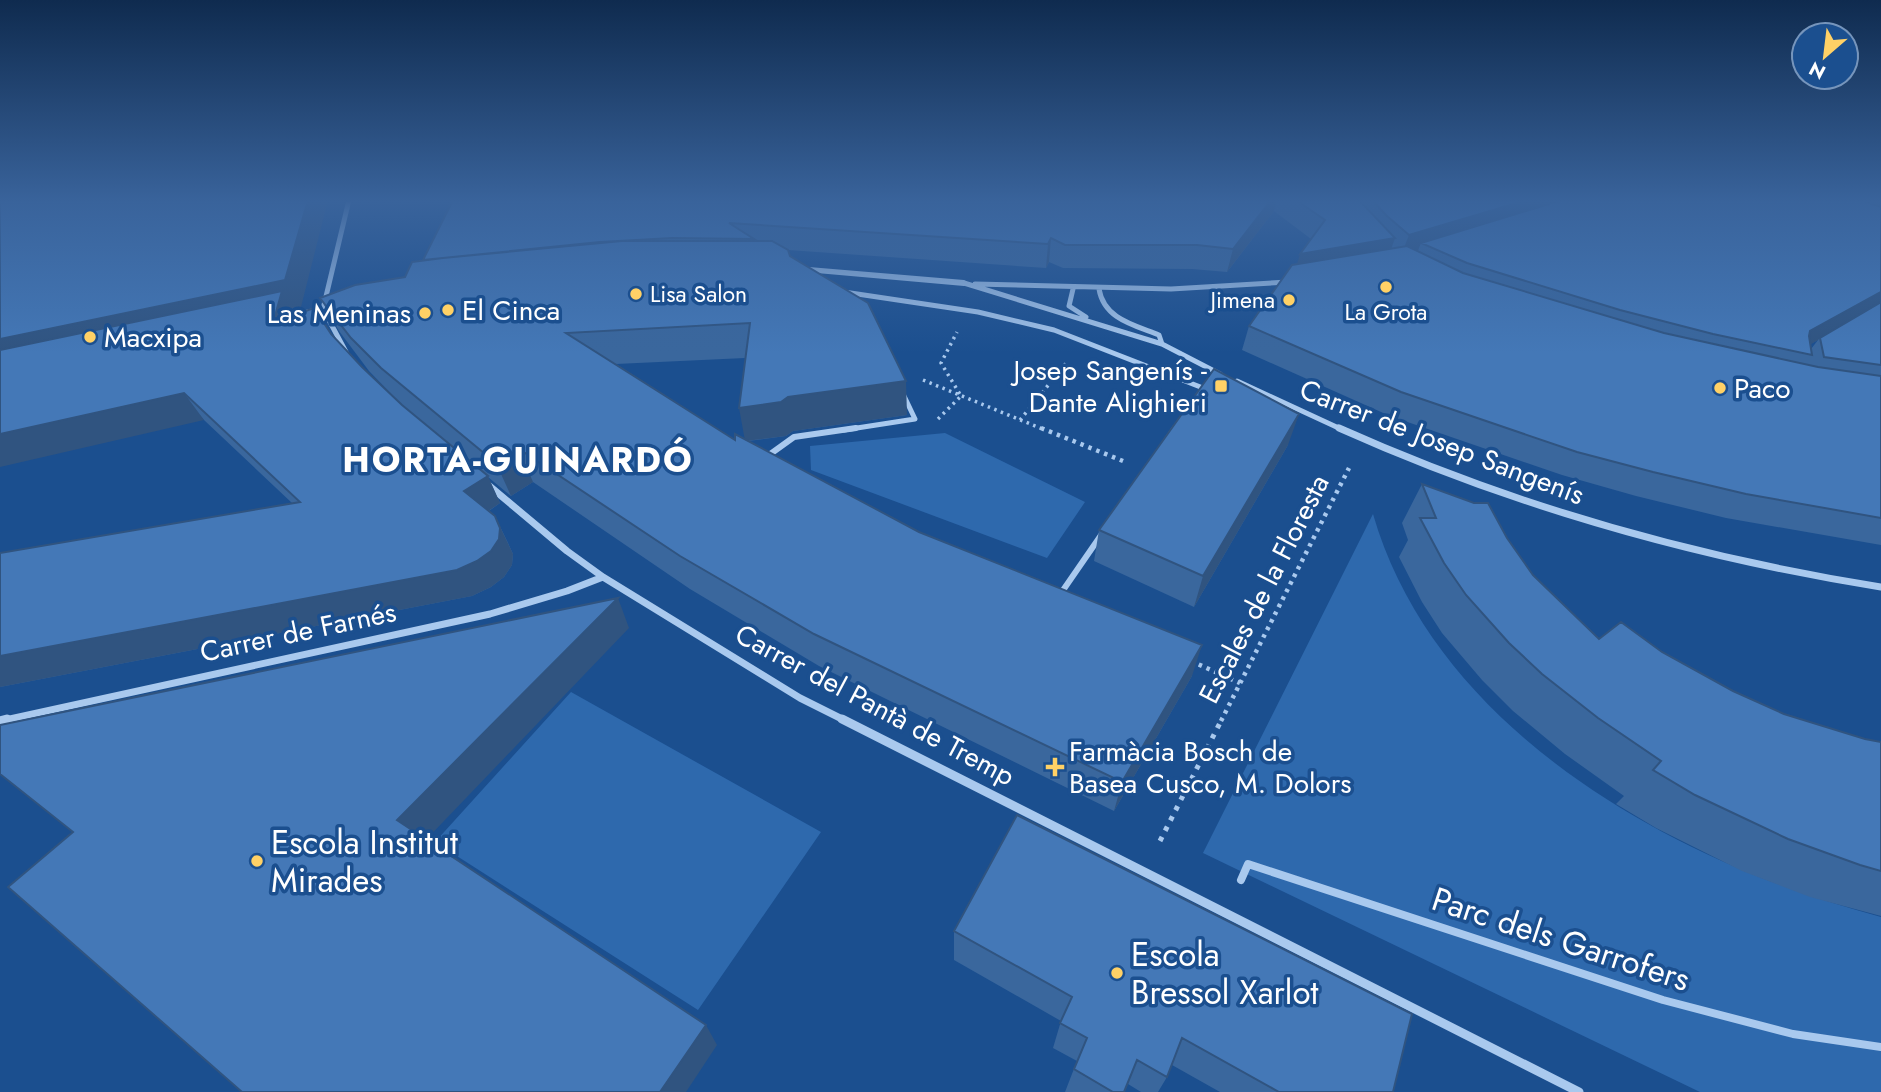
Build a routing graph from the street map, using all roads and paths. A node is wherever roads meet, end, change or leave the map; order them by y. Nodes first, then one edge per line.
1 (337, 251) edge
2 (780, 268) edge
3 (1299, 281) edge
4 (964, 283) junction
5 (1073, 289) junction
6 (1098, 289) junction
7 (354, 302) edge
8 (323, 309) junction
9 (285, 317) edge
10 (1094, 323) junction
11 (1162, 344) junction
12 (349, 358) edge
13 (1070, 358) dead end
14 (891, 367) junction
15 (1020, 420) junction
16 (1126, 463) dead end
17 (1349, 468) dead end
18 (482, 480) edge
19 (603, 577) junction
20 (1881, 587) edge
21 (1178, 656) edge
22 (1240, 682) junction
23 (0, 721) edge
24 (1160, 841) dead end
25 (1241, 880) dead end
26 (1881, 1047) edge
27 (1579, 1092) edge

1 - 8 street
2 - 4 street
3 - 6 street
4 - 5 street
4 - 10 street, Carrer de Josep Sangenís
5 - 6 street
5 - 10 street, Carrer de Josep Sangenís
6 - 11 street, Carrer de Josep Sangenís
7 - 8 street
8 - 9 street
8 - 12 street
10 - 11 street, Carrer de Josep Sangenís
11 - 20 street, Carrer de Josep Sangenís
13 - 15 path
14 - 14 street
14 - 15 path
15 - 16 path
17 - 22 path, Escales de la Floresta
18 - 19 street, Carrer del Pantà de Tremp
19 - 23 street, Carrer de Farnés
19 - 27 street, Carrer del Pantà de Tremp
21 - 22 path
22 - 24 path, Escales de la Floresta
25 - 26 street, Parc dels Garrofers

